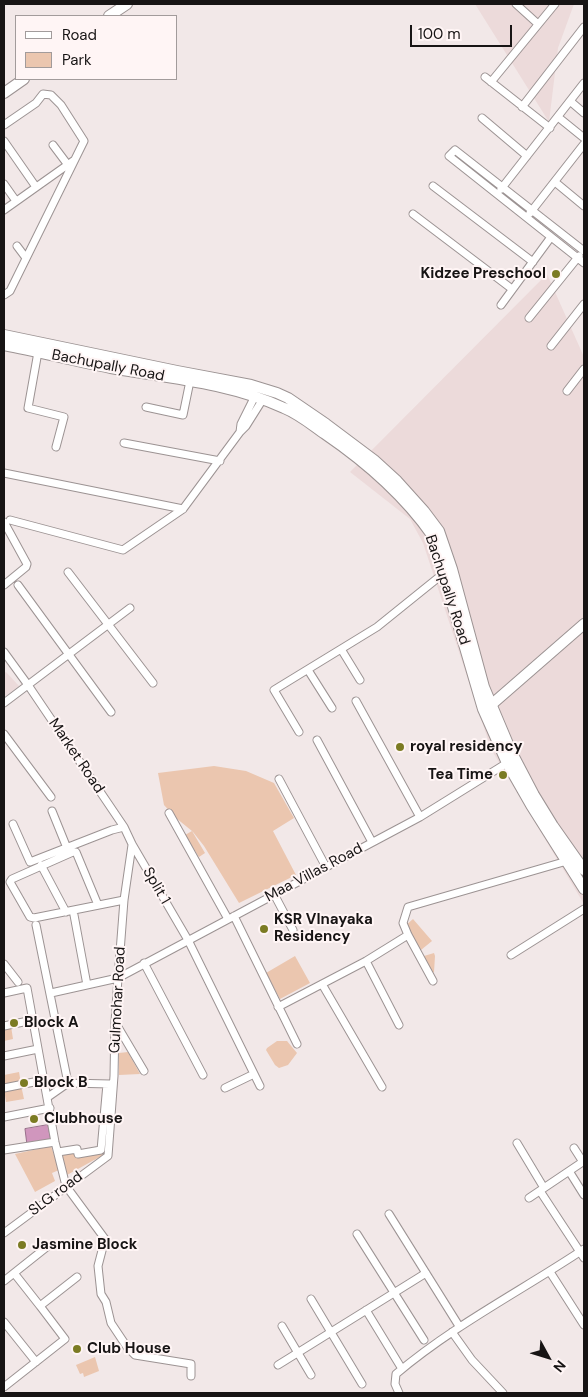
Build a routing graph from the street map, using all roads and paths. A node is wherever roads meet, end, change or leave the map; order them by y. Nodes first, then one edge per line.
1 (128, 4) edge
2 (516, 4) edge
3 (554, 4) edge
4 (111, 15) edge
5 (538, 24) junction
6 (584, 28) edge
7 (23, 80) edge
8 (584, 83) edge
9 (4, 94) edge
10 (570, 102) junction
11 (522, 107) junction
12 (584, 113) edge
13 (558, 117) junction
14 (482, 118) dead end
15 (4, 125) edge
16 (550, 128) junction
17 (584, 138) edge
18 (4, 141) edge
19 (52, 145) dead end
20 (583, 150) edge
21 (527, 156) junction
22 (71, 163) junction
23 (554, 182) junction
24 (4, 184) edge
25 (433, 186) dead end
26 (36, 187) junction
27 (503, 187) junction
28 (497, 194) junction
29 (16, 201) junction
30 (584, 206) edge
31 (4, 210) edge
32 (533, 210) junction
33 (414, 214) dead end
34 (526, 218) junction
35 (551, 237) junction
36 (17, 246) dead end
37 (584, 250) edge
38 (577, 257) junction
39 (26, 258) junction
40 (533, 262) junction
41 (584, 263) edge
42 (4, 283) edge
43 (512, 289) junction
44 (7, 293) edge
45 (584, 304) edge
46 (501, 305) dead end
47 (529, 318) dead end
48 (4, 334) edge
49 (4, 345) edge
50 (551, 346) dead end
51 (38, 352) junction
52 (584, 369) edge
53 (190, 381) junction
54 (567, 391) dead end
55 (259, 398) junction
56 (146, 407) dead end
57 (124, 443) dead end
58 (56, 447) dead end
59 (220, 461) junction
60 (4, 473) edge
61 (183, 510) junction
62 (7, 521) edge
63 (68, 572) dead end
64 (444, 573) junction
65 (4, 585) edge
66 (18, 585) dead end
67 (130, 608) dead end
68 (108, 624) junction
69 (584, 624) edge
70 (341, 649) junction
71 (4, 652) edge
72 (69, 654) junction
73 (308, 670) junction
74 (360, 680) dead end
75 (153, 683) dead end
76 (28, 685) junction
77 (356, 701) dead end
78 (4, 703) edge
79 (491, 705) junction
80 (332, 708) dead end
81 (111, 712) dead end
82 (300, 732) dead end
83 (4, 734) edge
84 (316, 740) dead end
85 (507, 763) junction
86 (279, 779) dead end
87 (51, 798) dead end
88 (52, 811) dead end
89 (169, 813) dead end
90 (420, 817) junction
91 (13, 824) dead end
92 (124, 827) junction
93 (372, 842) junction
94 (132, 844) junction
95 (67, 848) junction
96 (567, 861) junction
97 (41, 865) junction
98 (326, 866) junction
99 (584, 870) edge
100 (584, 889) edge
101 (274, 894) junction
102 (124, 900) junction
103 (98, 905) junction
104 (584, 909) edge
105 (66, 912) junction
106 (74, 915) dead end
107 (231, 917) junction
108 (36, 925) dead end
109 (293, 930) dead end
110 (408, 935) junction
111 (189, 943) junction
112 (511, 956) dead end
113 (366, 960) junction
114 (144, 963) junction
115 (4, 964) edge
116 (118, 978) junction
117 (433, 981) dead end
118 (18, 982) dead end
119 (322, 984) junction
120 (87, 985) junction
121 (4, 993) edge
122 (51, 993) junction
123 (278, 1007) junction
124 (33, 1020) junction
125 (115, 1022) junction
126 (399, 1025) dead end
127 (4, 1026) edge
128 (297, 1044) dead end
129 (38, 1049) junction
130 (4, 1056) edge
131 (144, 1072) dead end
132 (254, 1074) junction
133 (203, 1075) dead end
134 (44, 1080) junction
135 (68, 1083) junction
136 (110, 1084) junction
137 (260, 1086) dead end
138 (382, 1087) dead end
139 (4, 1088) edge
140 (225, 1088) dead end
141 (48, 1098) junction
142 (50, 1108) junction
143 (4, 1117) edge
144 (55, 1142) junction
145 (517, 1143) dead end
146 (574, 1148) dead end
147 (4, 1150) edge
148 (58, 1152) junction
149 (108, 1156) joint
150 (584, 1162) edge
151 (569, 1171) junction
152 (66, 1186) junction
153 (542, 1189) junction
154 (584, 1195) edge
155 (529, 1198) dead end
156 (389, 1214) dead end
157 (4, 1233) edge
158 (357, 1234) dead end
159 (48, 1246) dead end
160 (583, 1253) edge
161 (14, 1272) junction
162 (550, 1272) junction
163 (426, 1273) junction
164 (77, 1277) dead end
165 (4, 1281) edge
166 (393, 1293) junction
167 (311, 1299) dead end
168 (40, 1306) junction
169 (366, 1310) junction
170 (4, 1322) edge
171 (584, 1325) edge
172 (282, 1326) dead end
173 (459, 1326) junction
174 (330, 1332) junction
175 (452, 1332) junction
176 (424, 1340) dead end
177 (297, 1353) junction
178 (36, 1362) junction
179 (278, 1365) dead end
180 (402, 1369) junction
181 (312, 1375) dead end
182 (192, 1376) dead end
183 (362, 1384) dead end
184 (4, 1387) edge
185 (400, 1393) edge
186 (502, 1393) edge

1 - 4 main road
2 - 5 street
3 - 5 street
5 - 11 street
6 - 11 street
7 - 9 main road
8 - 10 street
10 - 12 street
10 - 13 street
11 - 16 street
13 - 16 street
13 - 17 street
14 - 21 street
15 - 22 street
16 - 21 street
18 - 26 street
19 - 22 street
20 - 23 street
21 - 27 street
22 - 26 street
22 - 39 street
23 - 30 street
23 - 32 street
24 - 29 street
25 - 40 street
26 - 29 street
27 - 28 street
27 - 28 street
27 - 32 street
28 - 34 street
29 - 31 street
32 - 34 street
32 - 37 street
33 - 43 street
34 - 35 street
35 - 38 street
35 - 40 street
36 - 39 street
37 - 38 street
38 - 41 street
38 - 47 street
39 - 44 street
40 - 43 street
42 - 44 street
43 - 46 street
45 - 50 street
48 - 79 main road, Bachupally Road
49 - 51 main road, Bachupally Road
51 - 53 main road, Bachupally Road
51 - 58 street
52 - 54 street
53 - 55 main road, Bachupally Road
53 - 56 street
55 - 59 street
55 - 64 main road, Bachupally Road
57 - 59 street
59 - 61 street
60 - 61 street
61 - 62 street
62 - 65 street
63 - 68 street
64 - 70 street
64 - 85 main road, Bachupally Road
66 - 72 street
67 - 68 street
68 - 72 street
68 - 75 street
69 - 79 main road
70 - 73 street
70 - 74 street
71 - 76 street, Market Road
72 - 76 street
72 - 81 street
73 - 80 street
73 - 82 street
76 - 78 street
76 - 92 street, Market Road
77 - 90 street
79 - 99 main road, Bachupally Road
83 - 87 street
84 - 93 street
85 - 90 street, Maa Villas Road
85 - 96 main road, Bachupally Road
86 - 98 street
88 - 95 street
89 - 107 street
90 - 93 street, Maa Villas Road
91 - 95 street
92 - 94 street, Split 1
92 - 95 street
93 - 98 street, Maa Villas Road
94 - 102 street, Gulmohar Road
94 - 111 street, Split 1
96 - 100 main road, Bachupally Road
96 - 110 street
97 - 103 street
97 - 105 street
97 - 105 street
98 - 101 street, Maa Villas Road
101 - 107 street, Maa Villas Road
101 - 109 street
102 - 103 street
102 - 116 street, Gulmohar Road
103 - 105 street
104 - 112 street
106 - 120 street
107 - 111 street, Maa Villas Road
107 - 123 street
108 - 122 street
110 - 113 street
110 - 117 street
111 - 114 street, Maa Villas Road
111 - 132 street, Split 1
113 - 119 street
113 - 126 street
114 - 116 street, Maa Villas Road
114 - 133 street
115 - 118 street
116 - 120 street, Maa Villas Road
116 - 125 street, Gulmohar Road
119 - 123 street
119 - 138 street
120 - 122 street, Maa Villas Road
121 - 124 street
122 - 135 street
123 - 128 street
124 - 127 street
124 - 129 street
125 - 131 street
125 - 136 street, Gulmohar Road
129 - 130 street
129 - 134 street
132 - 137 street, Split 1
132 - 140 street
134 - 139 street
134 - 141 street
135 - 136 street
135 - 141 street
136 - 148 street
136 - 149 street, Gulmohar Road
141 - 142 street
142 - 143 street
142 - 144 street
144 - 147 street
144 - 148 street
145 - 153 street
146 - 150 street
148 - 152 street
149 - 152 street, SLG road
150 - 151 street
151 - 153 street
151 - 154 street
152 - 157 street, SLG road
152 - 182 street
153 - 155 street
153 - 160 street
156 - 163 street
158 - 166 street
159 - 161 street
160 - 162 street
161 - 165 street
161 - 168 street
162 - 171 street
162 - 173 street
163 - 166 street
163 - 173 street
164 - 168 street
166 - 169 street
166 - 176 street
167 - 174 street
168 - 178 street
169 - 174 street
169 - 180 street
170 - 178 street
172 - 177 street
173 - 175 street
174 - 177 street
174 - 183 street
175 - 180 street
175 - 186 street
177 - 179 street
177 - 181 street
178 - 184 street
180 - 185 street

